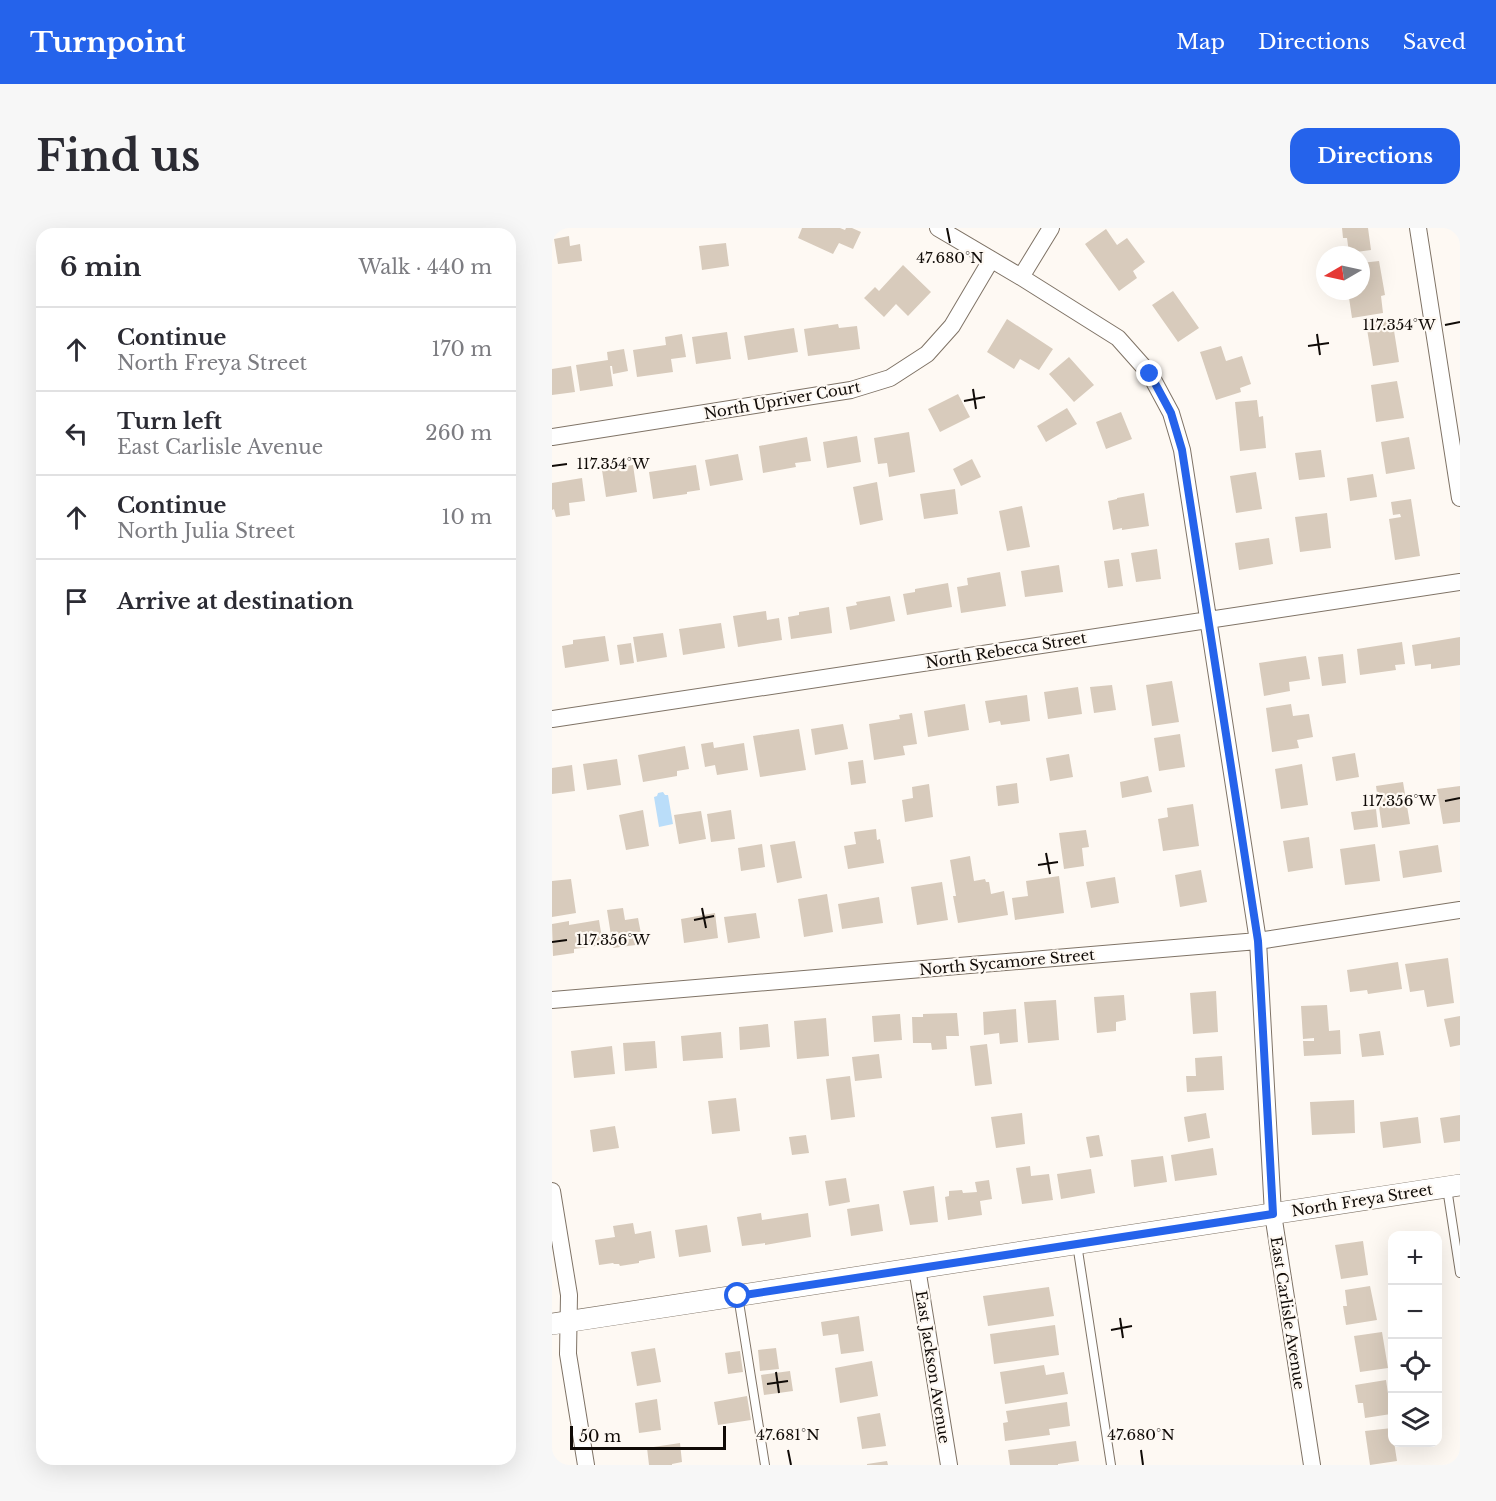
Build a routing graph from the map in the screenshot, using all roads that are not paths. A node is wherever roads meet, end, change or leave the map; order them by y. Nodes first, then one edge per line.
1 (938, 228) edge
2 (1051, 228) edge
3 (1418, 228) edge
4 (991, 260) junction
5 (1021, 277) junction
6 (552, 437) edge
7 (1460, 498) edge
8 (1460, 582) edge
9 (1209, 620) junction
10 (552, 719) edge
11 (1460, 910) edge
12 (1258, 941) junction
13 (552, 1000) edge
14 (1453, 1186) edge
15 (552, 1191) edge
16 (1273, 1214) junction
17 (1077, 1244) junction
18 (917, 1268) junction
19 (1460, 1273) edge
20 (738, 1296) junction
21 (560, 1323) edge
22 (586, 1465) edge
23 (765, 1465) edge
24 (949, 1465) edge
25 (1111, 1465) edge
26 (1312, 1465) edge

1 - 4 street, East Carlisle Avenue
2 - 5 street
3 - 7 street
4 - 5 street, East Carlisle Avenue
4 - 6 street, North Upriver Court
5 - 9 street, East Carlisle Avenue
8 - 9 street, North Rebecca Street
9 - 10 street, North Rebecca Street
9 - 12 street, East Carlisle Avenue
11 - 12 street, North Sycamore Street
12 - 13 street, North Sycamore Street
12 - 16 street, East Carlisle Avenue
14 - 16 street, North Freya Street
14 - 19 lane
15 - 21 street
16 - 17 street, North Freya Street
16 - 26 street, East Carlisle Avenue
17 - 18 street, North Freya Street
17 - 25 lane
18 - 20 street, North Freya Street
18 - 24 street, East Jackson Avenue
20 - 21 street, North Freya Street
20 - 23 lane
21 - 22 street

